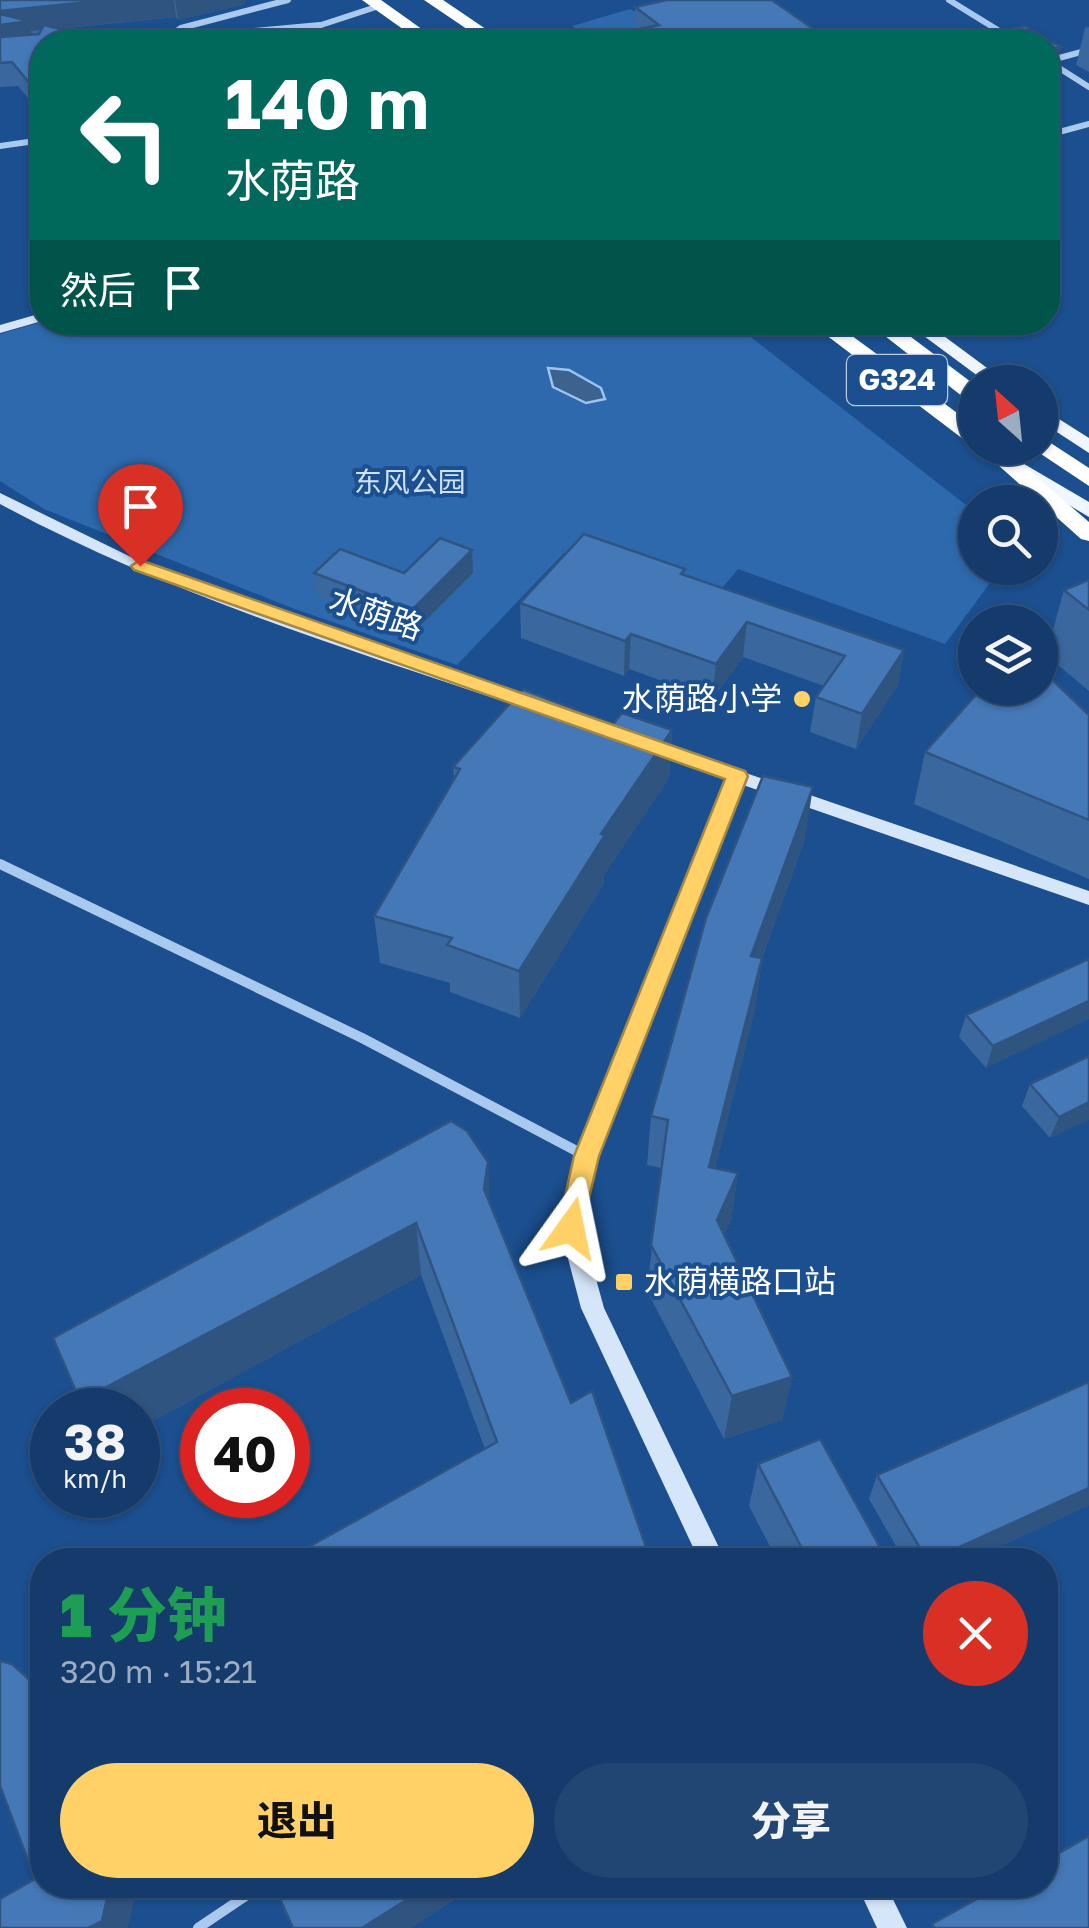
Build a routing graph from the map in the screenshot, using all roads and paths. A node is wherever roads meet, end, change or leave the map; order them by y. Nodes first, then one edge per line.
1 (288, 0) edge
2 (432, 0) edge
3 (950, 0) edge
4 (373, 2) edge
5 (320, 25) junction
6 (178, 30) edge
7 (268, 30) edge
8 (304, 30) edge
9 (414, 30) edge
10 (478, 30) edge
11 (998, 30) edge
12 (1089, 50) edge
13 (1060, 58) edge
14 (1060, 69) edge
15 (1089, 87) edge
16 (1089, 124) edge
17 (1060, 132) edge
18 (30, 142) edge
19 (0, 146) edge
20 (30, 320) edge
21 (0, 329) edge
22 (837, 335) edge
23 (896, 335) edge
24 (931, 335) edge
25 (974, 365) edge
26 (958, 381) edge
27 (958, 424) edge
28 (1058, 426) edge
29 (1089, 448) edge
30 (1058, 456) edge
31 (1010, 465) edge
32 (1016, 465) edge
33 (1089, 479) edge
34 (0, 498) edge
35 (1089, 512) edge
36 (1089, 534) edge
37 (550, 711) edge
38 (625, 737) edge
39 (737, 776) junction
40 (0, 864) edge
41 (1089, 898) edge
42 (587, 1156) junction
43 (706, 1548) edge
44 (243, 1898) edge
45 (877, 1898) edge
46 (198, 1928) edge
47 (892, 1928) edge

1 - 6 street
2 - 10 highway
3 - 11 street
4 - 5 street
4 - 9 highway
5 - 7 street
5 - 8 street
12 - 13 street
14 - 15 street
16 - 17 street
18 - 19 street
20 - 21 street
22 - 27 highway, G324
23 - 26 highway, G324
24 - 25 main road
28 - 29 main road
30 - 33 highway
31 - 36 highway
32 - 35 main road
34 - 37 street, 水荫路
38 - 39 street
39 - 41 street
39 - 42 street
40 - 42 street
42 - 43 street
44 - 46 lane
45 - 47 street

